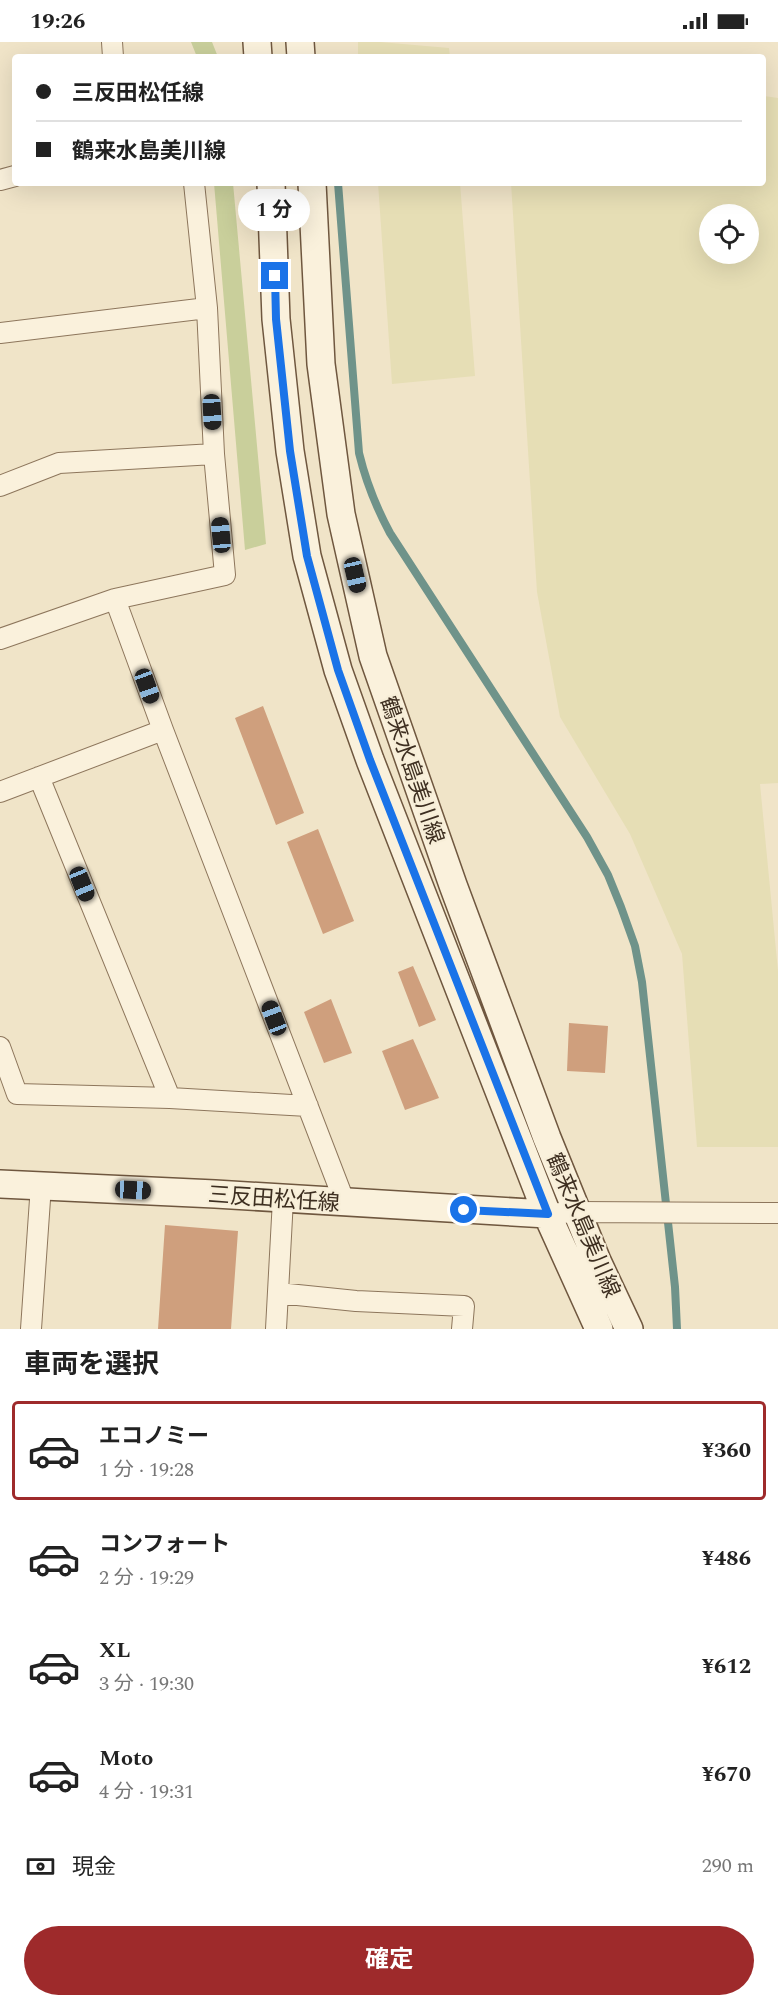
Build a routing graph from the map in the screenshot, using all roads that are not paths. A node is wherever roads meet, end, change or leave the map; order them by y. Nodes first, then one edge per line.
1 (194, 186) edge
2 (271, 186) edge
3 (312, 186) edge
4 (207, 308) junction
5 (0, 333) edge
6 (214, 454) junction
7 (0, 486) edge
8 (115, 599) junction
9 (0, 639) edge
10 (163, 730) junction
11 (39, 777) junction
12 (0, 792) edge
13 (0, 1047) edge
14 (9, 1094) edge
15 (170, 1098) junction
16 (308, 1106) junction
17 (0, 1184) edge
18 (41, 1185) junction
19 (283, 1199) junction
20 (345, 1203) junction
21 (576, 1212) junction
22 (778, 1213) edge
23 (548, 1214) junction
24 (278, 1293) junction
25 (31, 1329) edge
26 (276, 1329) edge
27 (462, 1329) edge
28 (599, 1329) edge
29 (629, 1329) edge

1 - 4 street
2 - 23 main road, 鶴来水島美川線
3 - 21 main road, 鶴来水島美川線
4 - 5 street
4 - 6 street
6 - 7 street
6 - 8 street
8 - 9 street
8 - 10 street
10 - 11 street
10 - 16 street
11 - 12 street
11 - 15 street
13 - 14 street
14 - 15 street
15 - 16 street
16 - 20 street
17 - 18 main road, 三反田松任線
18 - 19 main road, 三反田松任線
18 - 25 street
19 - 20 main road, 三反田松任線
19 - 24 street
20 - 23 main road, 三反田松任線
21 - 22 street
21 - 23 street
21 - 29 main road, 鶴来水島美川線
23 - 28 main road, 鶴来水島美川線
24 - 26 street
24 - 27 street

